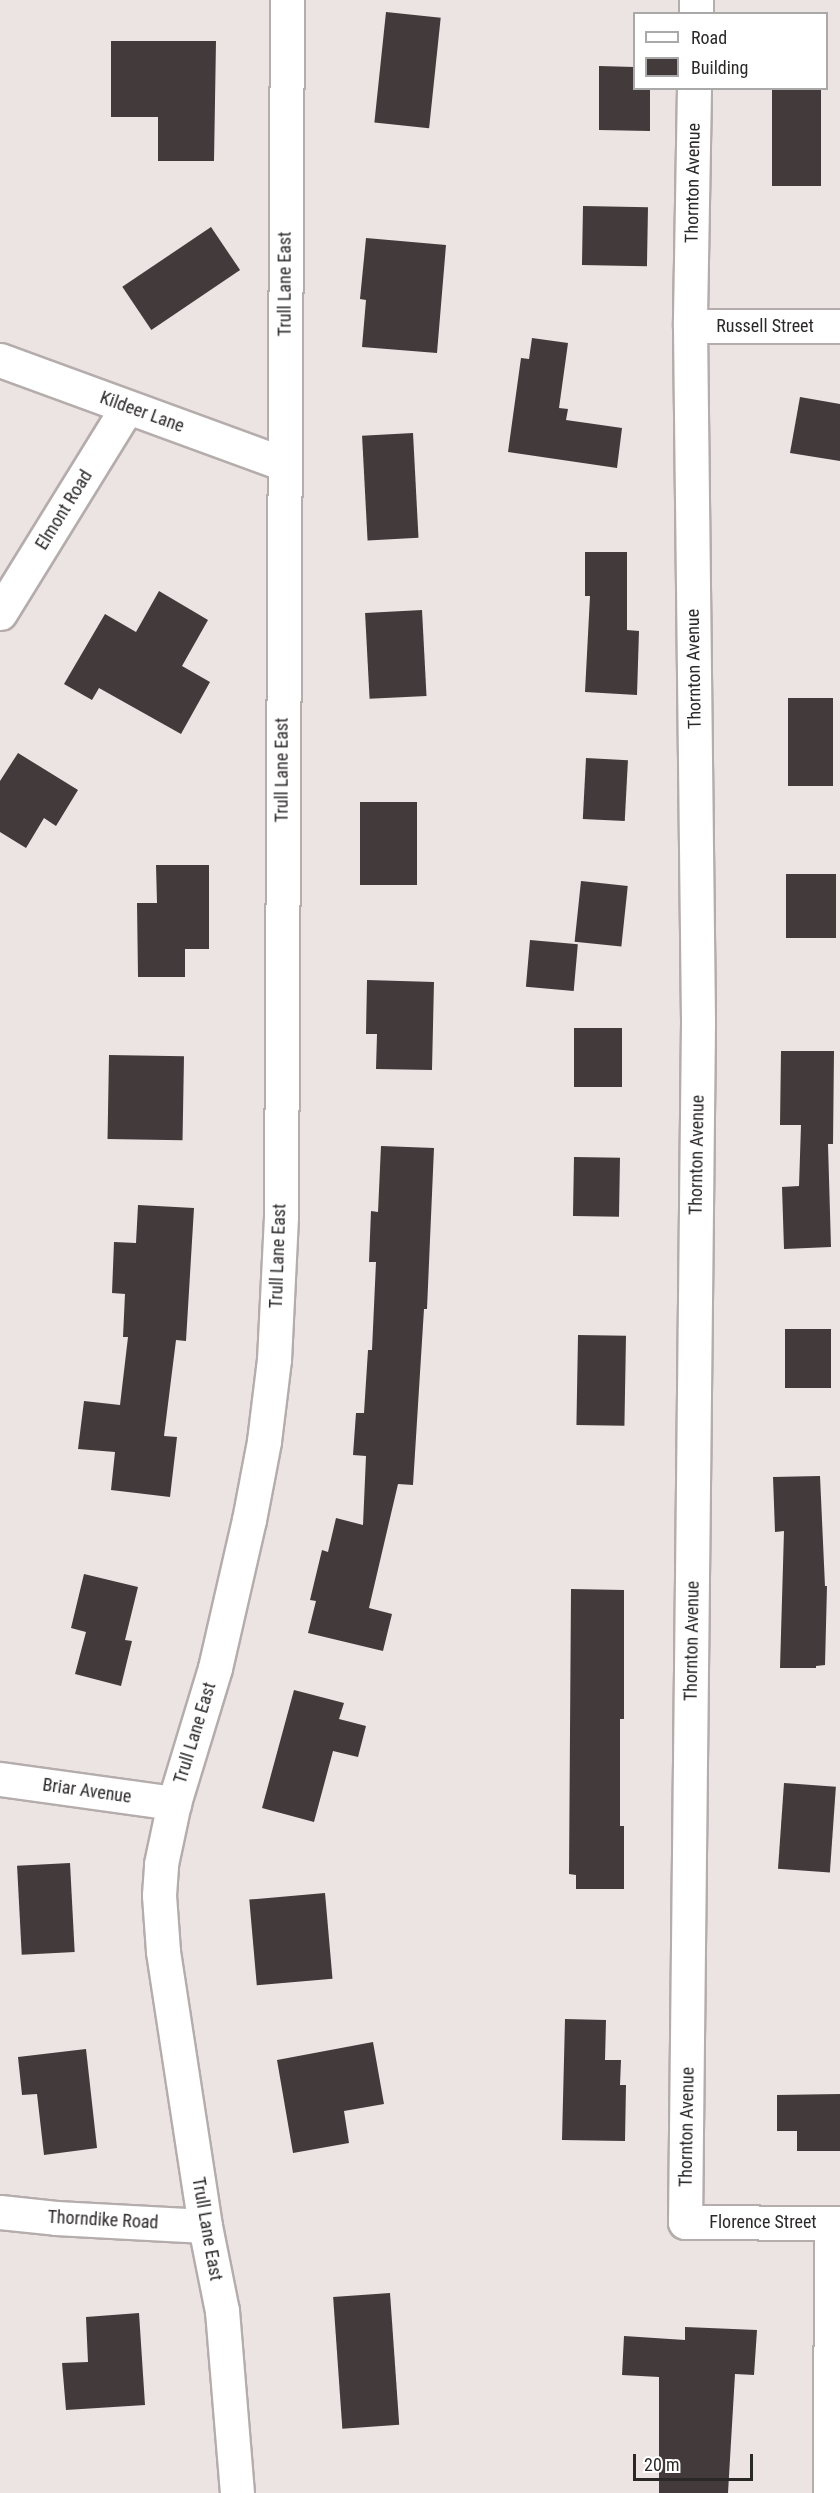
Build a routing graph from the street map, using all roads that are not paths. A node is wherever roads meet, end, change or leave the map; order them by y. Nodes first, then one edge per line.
1 (286, 0) edge
2 (694, 90) edge
3 (690, 326) junction
4 (840, 326) edge
5 (0, 360) edge
6 (127, 407) junction
7 (284, 464) junction
8 (0, 613) edge
9 (0, 1779) edge
10 (174, 1803) junction
11 (0, 2212) edge
12 (685, 2222) joint
13 (836, 2223) edge
14 (205, 2226) junction
15 (237, 2493) edge
16 (830, 2493) edge

1 - 7 street, Trull Lane East
2 - 3 street, Thornton Avenue
3 - 4 street, Russell Street
3 - 12 street, Thornton Avenue
5 - 6 street, Kildeer Lane
6 - 7 street, Kildeer Lane
6 - 8 street, Elmont Road
7 - 10 street, Trull Lane East
9 - 10 street, Briar Avenue
10 - 14 street, Trull Lane East
11 - 14 street, Thorndike Road
12 - 13 street, Florence Street
13 - 16 street
14 - 15 street, Trull Lane East

